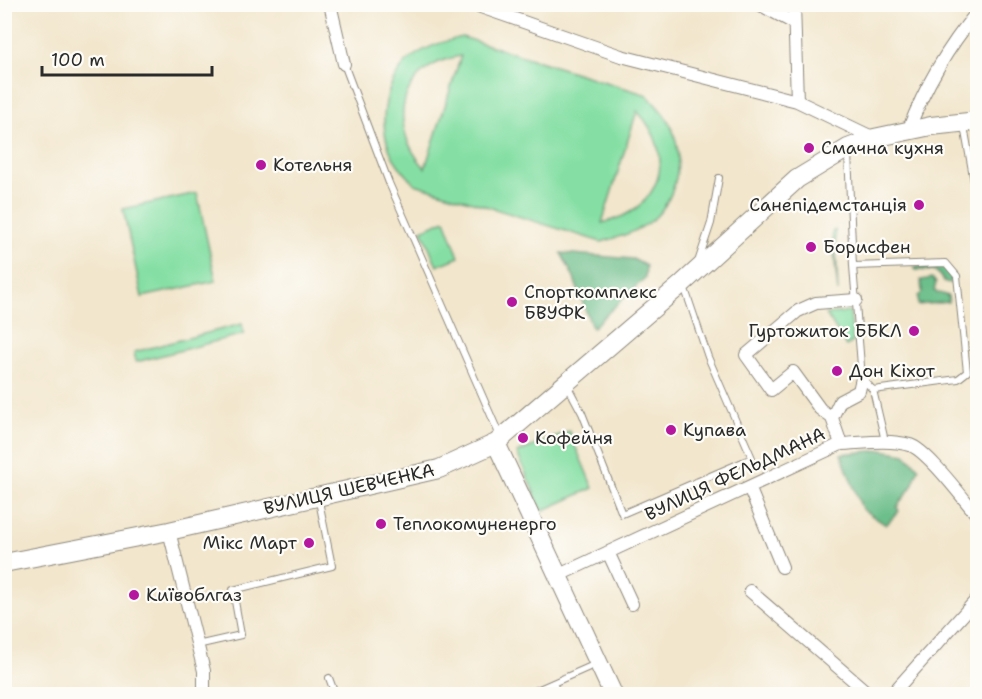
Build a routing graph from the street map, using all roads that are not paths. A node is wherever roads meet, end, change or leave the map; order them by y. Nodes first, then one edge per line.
1 (330, 4) edge
2 (472, 4) edge
3 (759, 4) edge
4 (794, 4) edge
5 (978, 11) edge
6 (794, 24) junction
7 (344, 64) joint
8 (797, 101) junction
9 (971, 122) edge
10 (909, 131) junction
11 (874, 138) junction
12 (849, 148) junction
13 (719, 178) dead end
14 (978, 204) edge
15 (853, 266) junction
16 (689, 277) junction
17 (856, 300) junction
18 (862, 378) junction
19 (566, 384) junction
20 (873, 390) junction
21 (832, 418) junction
22 (499, 441) junction
23 (885, 441) junction
24 (840, 444) junction
25 (749, 487) junction
26 (320, 507) dead end
27 (978, 516) edge
28 (169, 531) junction
29 (609, 552) junction
30 (4, 563) edge
31 (782, 567) dead end
32 (557, 576) junction
33 (750, 591) dead end
34 (978, 598) edge
35 (632, 604) dead end
36 (197, 645) junction
37 (599, 663) junction
38 (329, 678) dead end
39 (554, 684) junction
40 (204, 694) edge
41 (335, 694) edge
42 (528, 694) edge
43 (559, 694) edge
44 (613, 694) edge
45 (869, 694) edge
46 (892, 694) edge

1 - 7 street
2 - 8 street
3 - 6 street
4 - 6 street
5 - 10 street
6 - 8 street
7 - 22 lane
8 - 11 street
9 - 10 street, ВУЛИЦЯ ШЕВЧЕНКА
9 - 14 lane
10 - 11 street, ВУЛИЦЯ ШЕВЧЕНКА
11 - 12 street, ВУЛИЦЯ ШЕВЧЕНКА
12 - 15 lane
12 - 16 street, ВУЛИЦЯ ШЕВЧЕНКА
13 - 16 lane
15 - 17 lane
15 - 20 lane
16 - 19 street, ВУЛИЦЯ ШЕВЧЕНКА
16 - 19 lane
17 - 18 lane
17 - 21 street
18 - 20 lane
18 - 21 street
19 - 22 street, ВУЛИЦЯ ШЕВЧЕНКА
20 - 23 lane
21 - 24 street
22 - 28 street, ВУЛИЦЯ ШЕВЧЕНКА
22 - 32 street
23 - 24 street, ВУЛИЦЯ ФЕЛЬДМАНА
23 - 27 street, ВУЛИЦЯ ФЕЛЬДМАНА
24 - 25 street, ВУЛИЦЯ ФЕЛЬДМАНА
25 - 29 street, ВУЛИЦЯ ФЕЛЬДМАНА
25 - 31 street
26 - 36 lane
28 - 30 street, ВУЛИЦЯ ШЕВЧЕНКА
28 - 36 street
29 - 32 street, ВУЛИЦЯ ФЕЛЬДМАНА
29 - 35 street
32 - 37 street
33 - 45 street
34 - 46 street
36 - 40 street
37 - 39 lane
37 - 44 street
38 - 41 lane
39 - 42 lane
39 - 43 lane

